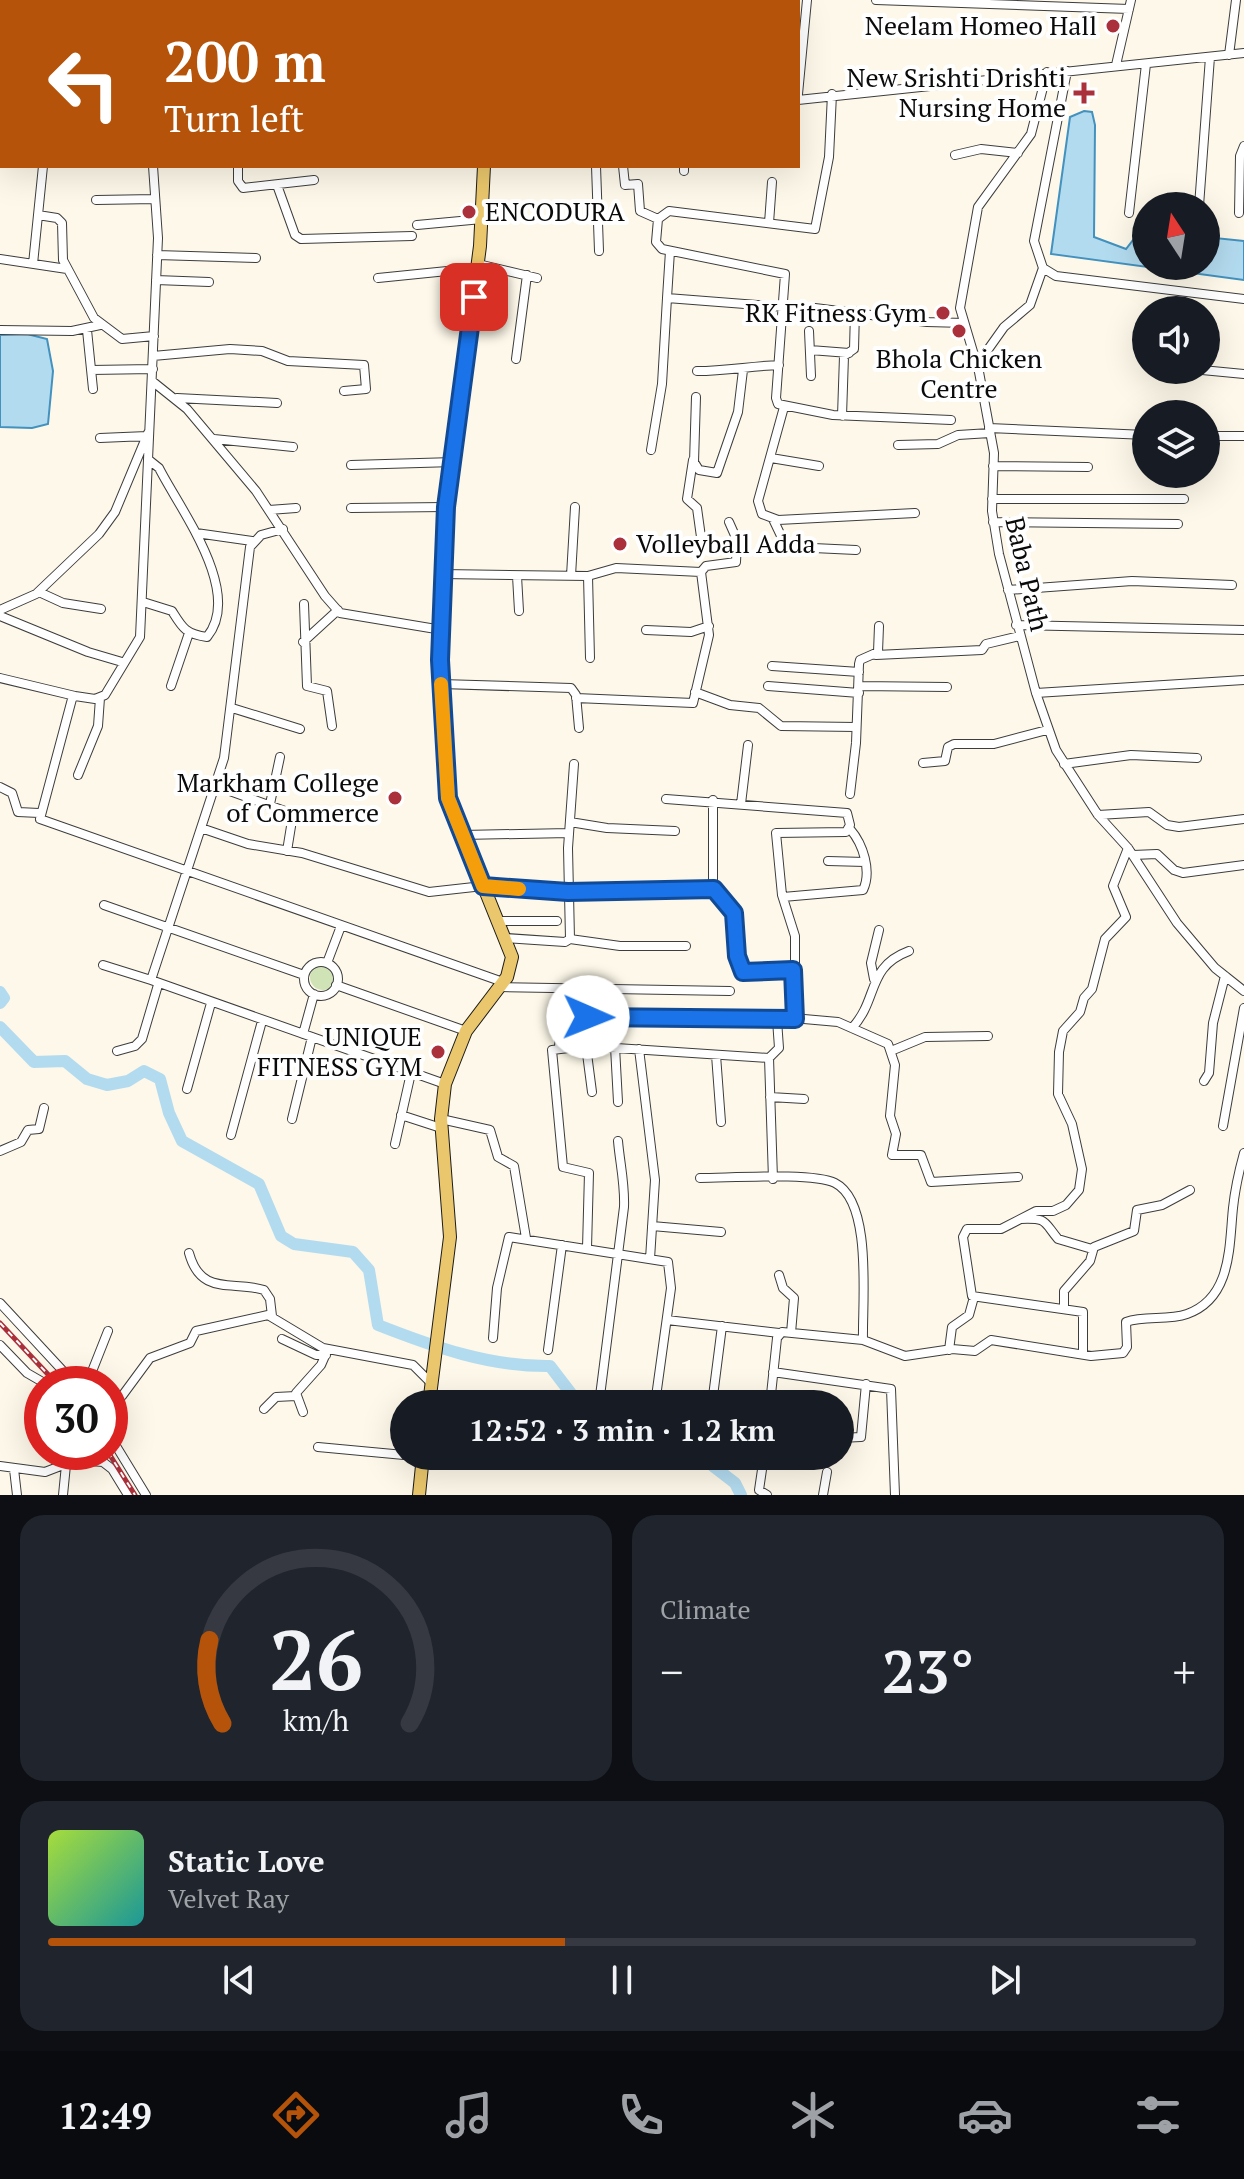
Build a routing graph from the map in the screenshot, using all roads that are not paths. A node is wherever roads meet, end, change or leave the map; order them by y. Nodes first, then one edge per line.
1 (807, 0) edge
2 (876, 0) edge
3 (1236, 0) edge
4 (1130, 4) edge
5 (1244, 53) edge
6 (1229, 55) junction
7 (1210, 57) junction
8 (1146, 64) junction
9 (1116, 65) junction
10 (1067, 71) junction
11 (1047, 72) junction
12 (800, 75) edge
13 (832, 94) junction
14 (800, 97) edge
15 (1244, 146) edge
16 (1018, 153) junction
17 (955, 155) dead end
18 (43, 168) edge
19 (153, 168) edge
20 (238, 168) edge
21 (484, 168) edge
22 (596, 168) edge
23 (623, 168) edge
24 (314, 180) dead end
25 (772, 182) dead end
26 (277, 185) junction
27 (1200, 192) edge
28 (155, 199) junction
29 (96, 200) dead end
30 (1129, 213) dead end
31 (1239, 213) dead end
32 (38, 215) junction
33 (482, 219) junction
34 (658, 219) junction
35 (769, 223) junction
36 (417, 225) dead end
37 (412, 236) dead end
38 (599, 251) dead end
39 (670, 251) junction
40 (157, 255) junction
41 (256, 258) dead end
42 (0, 259) edge
43 (33, 264) junction
44 (478, 266) junction
45 (1043, 268) junction
46 (67, 269) junction
47 (527, 275) junction
48 (378, 278) dead end
49 (537, 278) dead end
50 (156, 280) junction
51 (209, 282) dead end
52 (667, 298) junction
53 (1244, 299) edge
54 (785, 307) junction
55 (815, 308) dead end
56 (855, 311) junction
57 (964, 323) junction
58 (100, 325) junction
59 (0, 330) edge
60 (87, 330) junction
61 (809, 331) dead end
62 (154, 336) junction
63 (810, 350) junction
64 (849, 353) junction
65 (153, 356) junction
66 (516, 359) dead end
67 (779, 365) junction
68 (977, 365) junction
69 (153, 369) junction
70 (91, 370) junction
71 (743, 370) junction
72 (697, 371) dead end
73 (1220, 372) edge
74 (1244, 374) edge
75 (811, 376) dead end
76 (152, 381) junction
77 (93, 389) dead end
78 (344, 391) dead end
79 (696, 397) dead end
80 (176, 398) junction
81 (277, 403) dead end
82 (784, 407) junction
83 (842, 416) junction
84 (951, 420) dead end
85 (990, 430) junction
86 (149, 432) junction
87 (1132, 435) edge
88 (1220, 436) edge
89 (1244, 436) edge
90 (100, 438) dead end
91 (213, 439) junction
92 (898, 445) dead end
93 (293, 447) dead end
94 (651, 450) dead end
95 (771, 458) junction
96 (693, 459) junction
97 (149, 460) junction
98 (454, 462) junction
99 (351, 465) dead end
100 (819, 466) dead end
101 (993, 466) junction
102 (1088, 467) dead end
103 (992, 499) junction
104 (1184, 499) dead end
105 (446, 507) junction
106 (575, 507) dead end
107 (296, 508) dead end
108 (351, 508) dead end
109 (269, 510) junction
110 (915, 513) dead end
111 (773, 519) junction
112 (729, 522) dead end
113 (993, 522) junction
114 (1178, 524) dead end
115 (283, 529) junction
116 (196, 533) junction
117 (701, 537) dead end
118 (252, 541) junction
119 (856, 550) dead end
120 (701, 572) junction
121 (442, 574) junction
122 (517, 576) junction
123 (571, 576) junction
124 (588, 576) junction
125 (1232, 585) dead end
126 (1008, 590) junction
127 (39, 592) junction
128 (143, 602) junction
129 (304, 604) dead end
130 (101, 609) dead end
131 (338, 610) junction
132 (519, 611) dead end
133 (0, 613) edge
134 (1016, 625) junction
135 (709, 626) junction
136 (879, 626) dead end
137 (442, 630) junction
138 (646, 630) dead end
139 (1244, 630) edge
140 (189, 633) junction
141 (1020, 636) junction
142 (303, 642) junction
143 (876, 655) junction
144 (590, 658) dead end
145 (122, 662) junction
146 (772, 666) dead end
147 (859, 672) junction
148 (0, 678) edge
149 (1244, 680) edge
150 (441, 684) junction
151 (171, 686) dead end
152 (768, 686) dead end
153 (947, 687) dead end
154 (859, 689) junction
155 (695, 692) junction
156 (1036, 693) junction
157 (75, 696) junction
158 (100, 698) junction
159 (576, 698) junction
160 (232, 708) junction
161 (332, 726) dead end
162 (856, 727) junction
163 (579, 728) dead end
164 (300, 729) dead end
165 (1047, 730) junction
166 (748, 745) dead end
167 (280, 757) dead end
168 (1197, 758) dead end
169 (923, 763) dead end
170 (574, 764) dead end
171 (1064, 764) junction
172 (78, 775) dead end
173 (216, 786) junction
174 (0, 787) edge
175 (850, 794) dead end
176 (666, 799) dead end
177 (713, 800) junction
178 (270, 804) junction
179 (741, 804) junction
180 (39, 813) junction
181 (1098, 815) junction
182 (1244, 819) edge
183 (570, 822) junction
184 (201, 828) junction
185 (850, 829) junction
186 (675, 831) dead end
187 (569, 833) junction
188 (461, 835) junction
189 (287, 851) junction
190 (1131, 851) junction
191 (828, 861) dead end
192 (865, 862) junction
193 (1244, 865) edge
194 (186, 870) junction
195 (483, 886) junction
196 (714, 889) junction
197 (568, 892) junction
198 (783, 897) junction
199 (104, 905) dead end
200 (498, 921) junction
201 (557, 921) dead end
202 (341, 926) junction
203 (168, 928) junction
204 (879, 930) dead end
205 (506, 938) junction
206 (570, 939) junction
207 (686, 946) dead end
208 (909, 951) dead end
209 (327, 963) junction
210 (103, 965) dead end
211 (793, 970) junction
212 (304, 975) junction
213 (1225, 976) junction
214 (875, 981) junction
215 (154, 982) junction
216 (336, 985) junction
217 (501, 985) junction
218 (730, 991) dead end
219 (1244, 991) edge
220 (314, 994) junction
221 (211, 1003) junction
222 (1244, 1008) edge
223 (795, 1019) junction
224 (777, 1020) junction
225 (262, 1021) junction
226 (852, 1028) junction
227 (466, 1031) junction
228 (307, 1036) junction
229 (988, 1036) dead end
230 (586, 1046) junction
231 (559, 1047) junction
232 (615, 1047) junction
233 (639, 1049) junction
234 (117, 1051) dead end
235 (891, 1051) junction
236 (716, 1055) junction
237 (769, 1058) junction
238 (411, 1073) junction
239 (1204, 1081) dead end
240 (445, 1084) junction
241 (187, 1089) dead end
242 (592, 1092) dead end
243 (770, 1097) junction
244 (804, 1099) dead end
245 (618, 1102) dead end
246 (44, 1108) dead end
247 (401, 1115) junction
248 (292, 1119) dead end
249 (721, 1122) dead end
250 (441, 1124) junction
251 (1223, 1126) dead end
252 (231, 1135) dead end
253 (618, 1141) dead end
254 (395, 1144) dead end
255 (0, 1151) edge
256 (1244, 1153) edge
257 (1018, 1177) dead end
258 (700, 1178) dead end
259 (773, 1179) junction
260 (1190, 1190) dead end
261 (1016, 1219) junction
262 (652, 1226) junction
263 (721, 1232) dead end
264 (526, 1238) junction
265 (562, 1245) junction
266 (587, 1248) junction
267 (1092, 1249) junction
268 (189, 1253) dead end
269 (619, 1254) junction
270 (650, 1259) junction
271 (779, 1275) dead end
272 (974, 1297) junction
273 (0, 1303) edge
274 (1064, 1308) junction
275 (272, 1316) junction
276 (667, 1320) junction
277 (722, 1326) junction
278 (108, 1331) dead end
279 (779, 1333) junction
280 (791, 1333) junction
281 (493, 1338) dead end
282 (282, 1339) dead end
283 (863, 1340) junction
284 (0, 1345) edge
285 (548, 1350) dead end
286 (949, 1350) junction
287 (327, 1352) junction
288 (1083, 1354) junction
289 (58, 1366) edge
290 (94, 1366) edge
291 (24, 1370) edge
292 (773, 1372) junction
293 (431, 1383) junction
294 (866, 1384) junction
295 (128, 1388) edge
296 (430, 1390) edge
297 (601, 1390) edge
298 (657, 1390) edge
299 (714, 1390) edge
300 (771, 1390) edge
301 (296, 1396) junction
302 (264, 1409) dead end
303 (303, 1412) dead end
304 (854, 1437) edge
305 (318, 1447) dead end
306 (390, 1454) edge
307 (0, 1466) edge
308 (128, 1466) edge
309 (14, 1469) junction
310 (24, 1470) edge
311 (24, 1470) edge
312 (51, 1470) edge
313 (66, 1470) edge
314 (113, 1470) edge
315 (419, 1470) edge
316 (762, 1470) edge
317 (827, 1472) dead end
318 (17, 1495) edge
319 (63, 1495) edge
320 (128, 1495) edge
321 (146, 1495) edge
322 (419, 1495) edge
323 (767, 1495) edge
324 (823, 1495) edge
325 (895, 1495) edge

1 - 12 street
2 - 4 street
3 - 6 street
4 - 9 street
5 - 6 street
6 - 7 street
7 - 8 street
7 - 27 street
8 - 9 street
8 - 30 street
9 - 10 street
10 - 11 street
10 - 45 street
11 - 13 street
11 - 16 street, Baba Path
13 - 14 street
13 - 35 street
15 - 31 street
16 - 17 street
16 - 57 street, Baba Path
18 - 32 street
19 - 28 street
20 - 26 street
21 - 33 main road
22 - 38 street
23 - 34 street
24 - 26 street
25 - 35 street
26 - 37 street
28 - 29 street
28 - 40 street
32 - 43 street
32 - 46 street
33 - 36 street
33 - 44 main road
34 - 35 street
34 - 39 street
39 - 52 street
39 - 54 street
40 - 41 street
40 - 50 street
42 - 43 street
43 - 46 street
44 - 47 street
44 - 48 street
44 - 98 main road
45 - 53 street
45 - 68 street
46 - 58 street
47 - 49 street
47 - 66 street
50 - 51 street
50 - 62 street
52 - 54 street
52 - 94 street
54 - 67 street
55 - 56 street
56 - 57 street
56 - 64 street
57 - 68 street, Baba Path
58 - 60 street
58 - 62 street
59 - 60 street
60 - 70 street
61 - 63 street
62 - 65 street
63 - 64 street
63 - 75 street
64 - 83 street
65 - 69 street
65 - 78 street
67 - 71 street
67 - 82 street
68 - 85 street, Baba Path
69 - 70 street
69 - 76 street
70 - 77 street
71 - 72 street
71 - 96 street
73 - 74 street
76 - 80 street
76 - 86 street
79 - 96 street
80 - 81 street
80 - 91 street
82 - 83 street
82 - 95 street
83 - 84 street
85 - 87 street
85 - 92 street
85 - 101 street, Baba Path
86 - 90 street
86 - 97 street
86 - 127 street
88 - 89 street
91 - 93 street
91 - 109 street
95 - 100 street
95 - 111 street
96 - 117 street
97 - 116 street
97 - 128 street
98 - 99 street
98 - 105 main road
101 - 102 street
101 - 103 street, Baba Path
103 - 104 street
103 - 113 street, Baba Path
105 - 108 street
105 - 121 main road
106 - 123 street
107 - 109 street
109 - 115 street
110 - 111 street
111 - 119 street
112 - 120 street
113 - 114 street
113 - 126 street, Baba Path
115 - 118 street
115 - 131 street
116 - 118 street
116 - 140 street
118 - 160 street
120 - 124 street
120 - 135 street
121 - 122 street
121 - 137 main road
122 - 123 street
122 - 132 street
123 - 124 street
124 - 144 street
125 - 126 street
126 - 134 street, Baba Path
127 - 130 street
127 - 133 street
128 - 140 street
128 - 145 street
129 - 142 street
131 - 137 street
131 - 142 street
133 - 145 street
134 - 139 street
134 - 141 street, Baba Path
135 - 138 street
135 - 155 street
136 - 143 street
137 - 150 main road
140 - 151 street
141 - 143 street
141 - 156 street, Baba Path
142 - 161 street
143 - 147 street
145 - 158 street
146 - 147 street
147 - 154 street
148 - 157 street
149 - 156 street
150 - 159 street
150 - 188 main road
152 - 154 street
153 - 154 street
154 - 162 street
155 - 159 street
155 - 162 street
156 - 165 street, Baba Path
157 - 158 street
157 - 180 street
158 - 172 street
159 - 163 street
160 - 164 street
160 - 173 street
162 - 175 street
165 - 169 street
165 - 171 street, Baba Path
166 - 179 street
167 - 178 street
168 - 171 street
170 - 183 street
171 - 181 street, Baba Path
173 - 178 street
173 - 184 street
174 - 180 street
176 - 177 street
177 - 179 street
177 - 196 street
178 - 189 street
179 - 185 street
180 - 194 street
181 - 182 street
181 - 190 street, Baba Path
183 - 186 street
183 - 187 street
184 - 189 street
184 - 194 street
185 - 192 street
185 - 198 street
187 - 188 street
187 - 197 street
188 - 195 main road
189 - 195 street
190 - 193 street
190 - 213 street, Baba Path
190 - 261 street
191 - 192 street
192 - 198 street
194 - 202 street
194 - 203 street
195 - 197 street
195 - 200 main road
196 - 197 street
196 - 211 street
197 - 206 street
198 - 211 street
199 - 203 street
200 - 201 street
200 - 205 main road
202 - 209 street
202 - 217 street
203 - 212 street
203 - 215 street
204 - 214 street
205 - 206 street
205 - 217 main road
206 - 207 street
208 - 214 street
209 - 212 street
209 - 216 street
210 - 215 street
211 - 223 street
212 - 220 street
213 - 219 street, Baba Path
213 - 239 street
214 - 226 street
215 - 221 street
215 - 234 street
216 - 220 street
216 - 227 street
217 - 218 street
217 - 227 main road
220 - 228 street
221 - 225 street
221 - 241 street
222 - 251 street
223 - 224 street
223 - 226 street
224 - 231 street
224 - 237 street
225 - 228 street
225 - 252 street
226 - 235 street
227 - 240 main road
228 - 238 street
228 - 248 street
229 - 235 street
230 - 231 street
230 - 232 street
230 - 242 street
231 - 266 street
232 - 233 street
232 - 245 street
233 - 236 street
233 - 262 street
235 - 257 street
236 - 237 street
236 - 249 street
237 - 243 street
238 - 240 street
238 - 247 street
240 - 250 main road
243 - 244 street
243 - 259 street
246 - 255 street
247 - 250 street
247 - 254 street
250 - 264 street
250 - 293 main road
253 - 269 street
256 - 288 street
258 - 259 street
259 - 283 street
260 - 267 street
261 - 267 street
261 - 272 street
262 - 263 street
262 - 270 street
264 - 265 street
264 - 281 street
265 - 266 street
265 - 285 street
266 - 269 street
267 - 274 street
268 - 275 street
269 - 270 street
269 - 297 street
270 - 276 street
271 - 280 street
272 - 274 street
272 - 286 street
273 - 289 street
274 - 288 street
275 - 287 street
275 - 295 street
276 - 277 street
276 - 298 street
277 - 279 street
277 - 299 street
278 - 290 street
279 - 280 street
279 - 292 street
280 - 283 street
282 - 287 street
283 - 286 street
284 - 291 street
286 - 288 street
287 - 293 street
287 - 301 street
292 - 294 street
292 - 300 street
293 - 296 main road
294 - 304 street
294 - 325 street
301 - 302 street
301 - 303 street
305 - 306 street
307 - 309 street
308 - 321 street
309 - 310 street
309 - 318 street
311 - 312 street
313 - 319 street
314 - 320 street
315 - 322 main road
316 - 323 street
317 - 324 street

